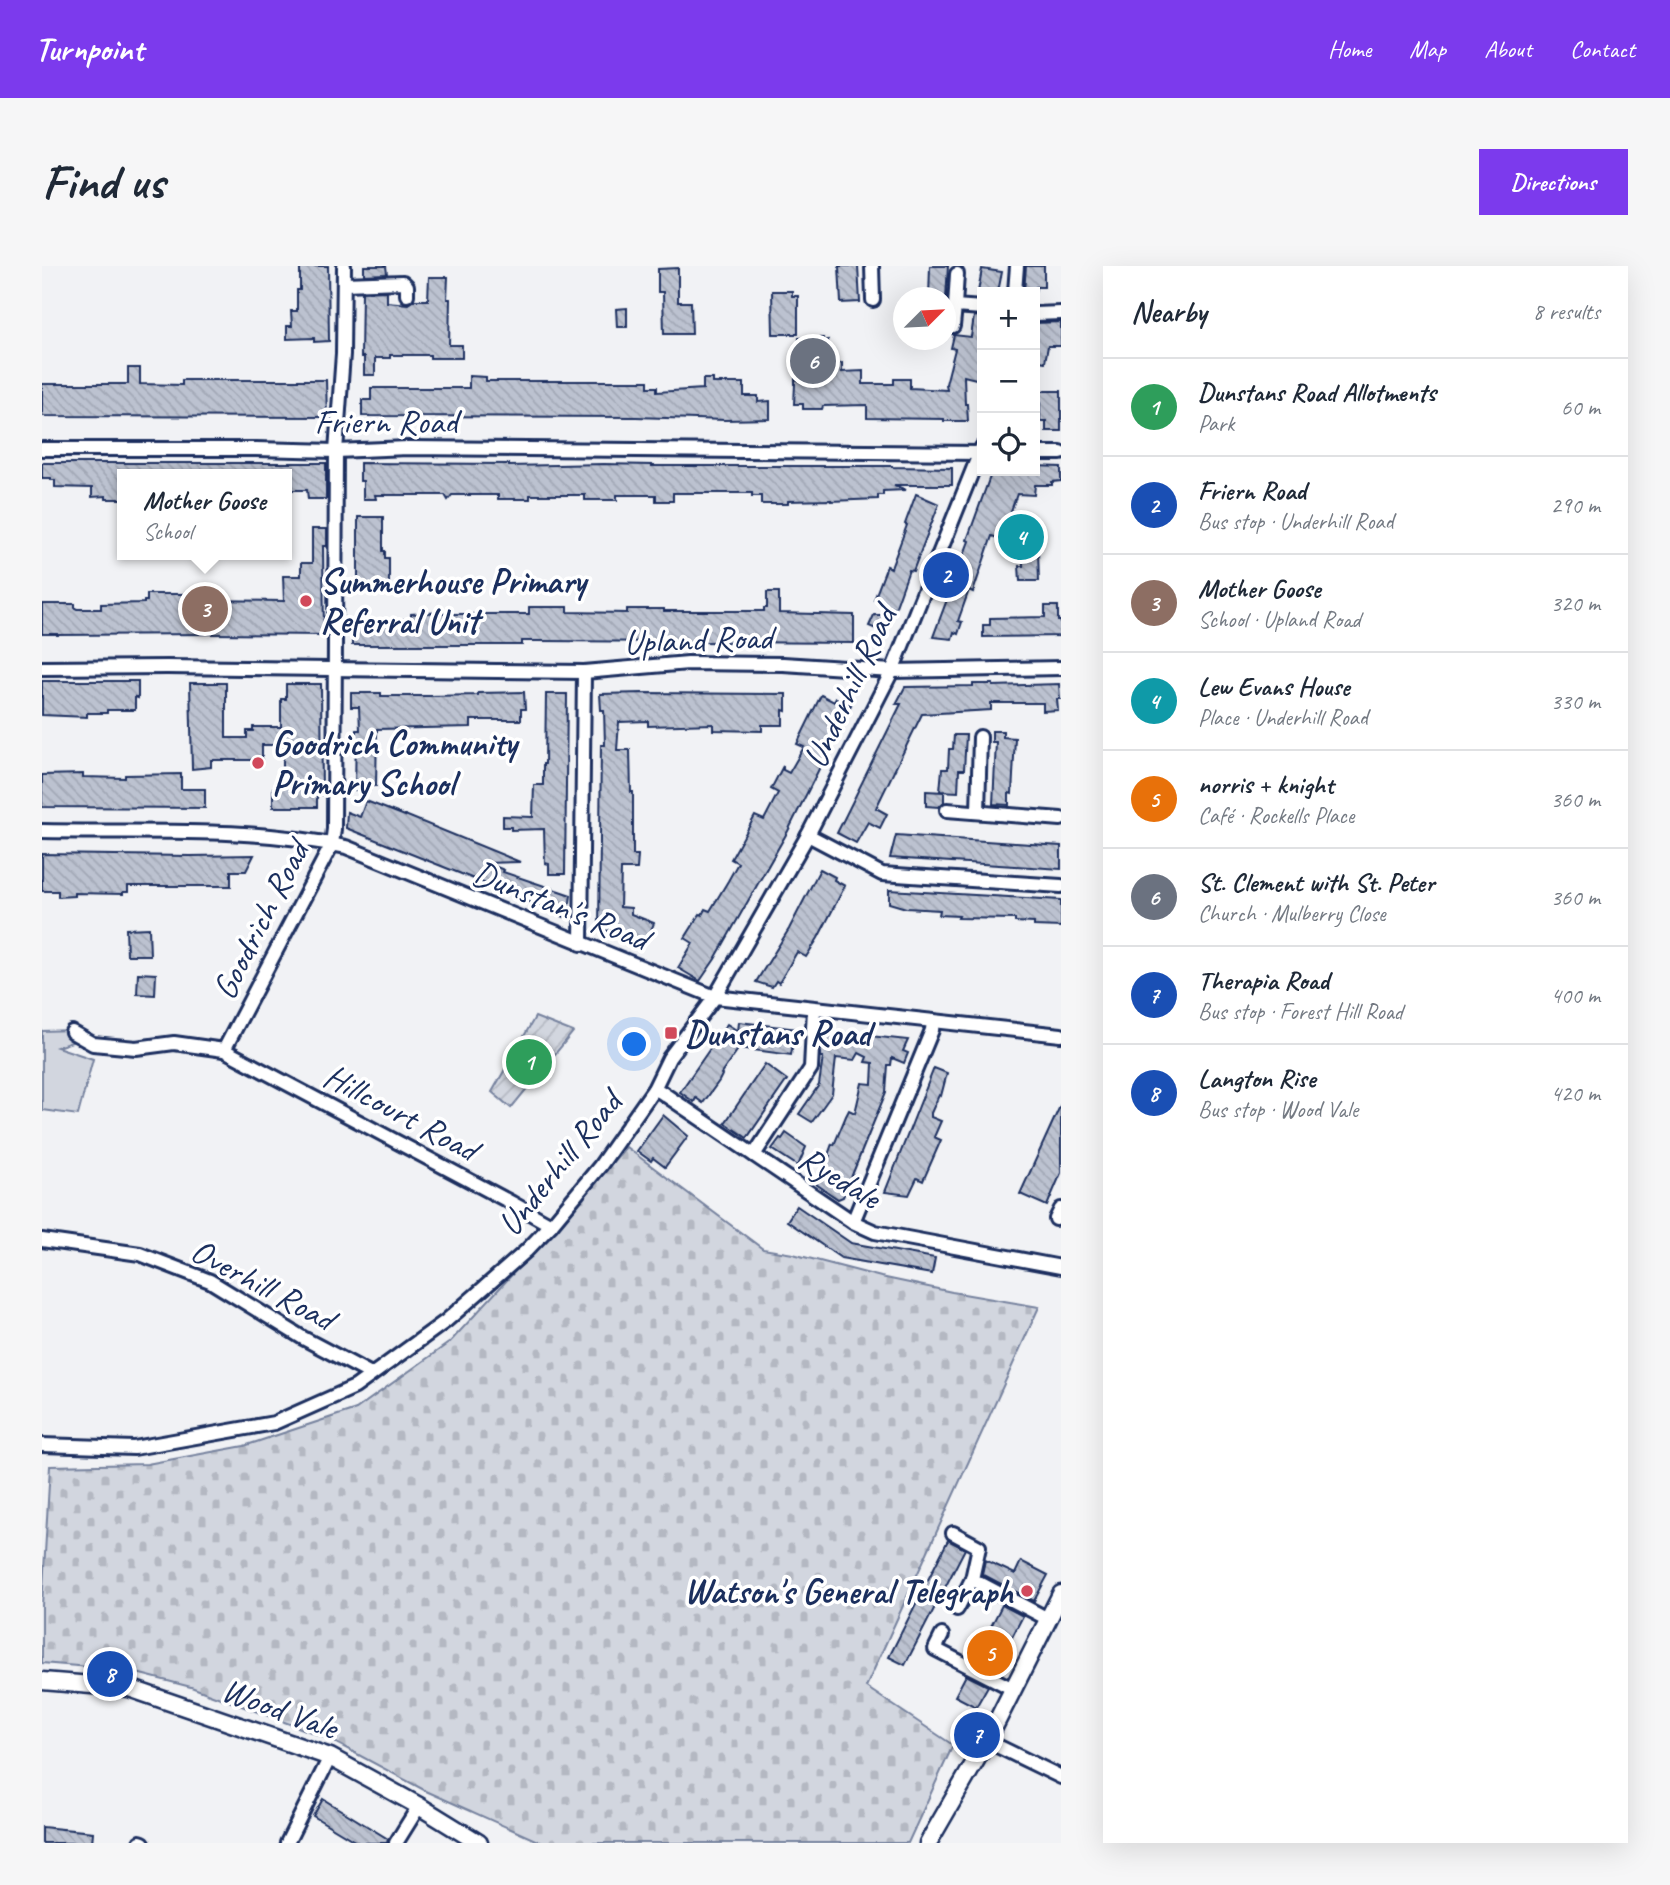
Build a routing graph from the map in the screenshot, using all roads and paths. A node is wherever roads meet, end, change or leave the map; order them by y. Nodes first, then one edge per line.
1 (344, 266) edge
2 (872, 266) edge
3 (1017, 266) edge
4 (957, 274) dead end
5 (344, 284) junction
6 (1015, 287) edge
7 (407, 295) dead end
8 (873, 300) dead end
9 (956, 306) joint
10 (977, 308) edge
11 (1061, 313) edge
12 (1040, 314) edge
13 (42, 449) edge
14 (336, 451) junction
15 (977, 451) edge
16 (1040, 453) edge
17 (1061, 453) edge
18 (977, 463) edge
19 (42, 668) edge
20 (1061, 668) edge
21 (334, 669) junction
22 (892, 671) junction
23 (584, 672) junction
24 (979, 737) dead end
25 (947, 810) dead end
26 (978, 812) junction
27 (1061, 819) edge
28 (42, 831) edge
29 (808, 835) junction
30 (332, 844) junction
31 (1061, 886) edge
32 (581, 944) junction
33 (715, 997) junction
34 (814, 1009) junction
35 (933, 1021) junction
36 (72, 1032) dead end
37 (1061, 1035) edge
38 (224, 1050) junction
39 (654, 1089) junction
40 (754, 1155) junction
41 (853, 1222) junction
42 (551, 1225) junction
43 (42, 1240) edge
44 (1061, 1266) edge
45 (371, 1374) junction
46 (42, 1445) edge
47 (954, 1533) dead end
48 (972, 1579) junction
49 (1061, 1594) edge
50 (957, 1609) dead end
51 (1048, 1619) junction
52 (942, 1635) dead end
53 (935, 1649) junction
54 (929, 1662) dead end
55 (42, 1681) edge
56 (1013, 1689) junction
57 (987, 1741) junction
58 (330, 1757) junction
59 (1061, 1777) edge
60 (419, 1806) junction
61 (287, 1843) edge
62 (396, 1843) edge
63 (479, 1843) edge
64 (928, 1843) edge

1 - 5 street, Goodrich Road
2 - 8 street
3 - 6 street
4 - 9 street
5 - 7 street
5 - 14 street, Goodrich Road
9 - 10 street
11 - 12 street
13 - 14 street, Friern Road
14 - 15 street, Friern Road
14 - 21 street, Goodrich Road
16 - 17 street
18 - 22 street, Underhill Road
19 - 21 street, Upland Road
20 - 22 street, Upland Road
21 - 23 street, Upland Road
21 - 30 street, Goodrich Road
22 - 23 street, Upland Road
22 - 29 street, Underhill Road
23 - 32 street
24 - 26 street
25 - 26 street
26 - 27 street
28 - 30 street, Dunstan's Road
29 - 31 street
29 - 33 street, Underhill Road
30 - 32 street, Dunstan's Road
30 - 38 street, Goodrich Road
32 - 33 street, Dunstan's Road
33 - 34 street, Dunstan's Road
33 - 39 street, Underhill Road
34 - 35 street, Dunstan's Road
34 - 40 street
35 - 37 street, Dunstan's Road
35 - 41 street
36 - 38 street, Hillcourt Road
38 - 42 street, Hillcourt Road
39 - 40 street, Ryedale
39 - 42 street, Underhill Road
40 - 41 street, Ryedale
41 - 44 street, Ryedale
42 - 45 street, Underhill Road
43 - 45 street, Overhill Road
45 - 46 street, Underhill Road
47 - 48 street
48 - 50 street
48 - 51 street
49 - 51 street
51 - 56 street
52 - 53 street
53 - 54 street
53 - 56 street
55 - 58 street, Wood Vale
56 - 57 street
57 - 59 street
57 - 64 street
58 - 60 street, Wood Vale
58 - 61 street
60 - 62 street
60 - 63 street, Wood Vale

